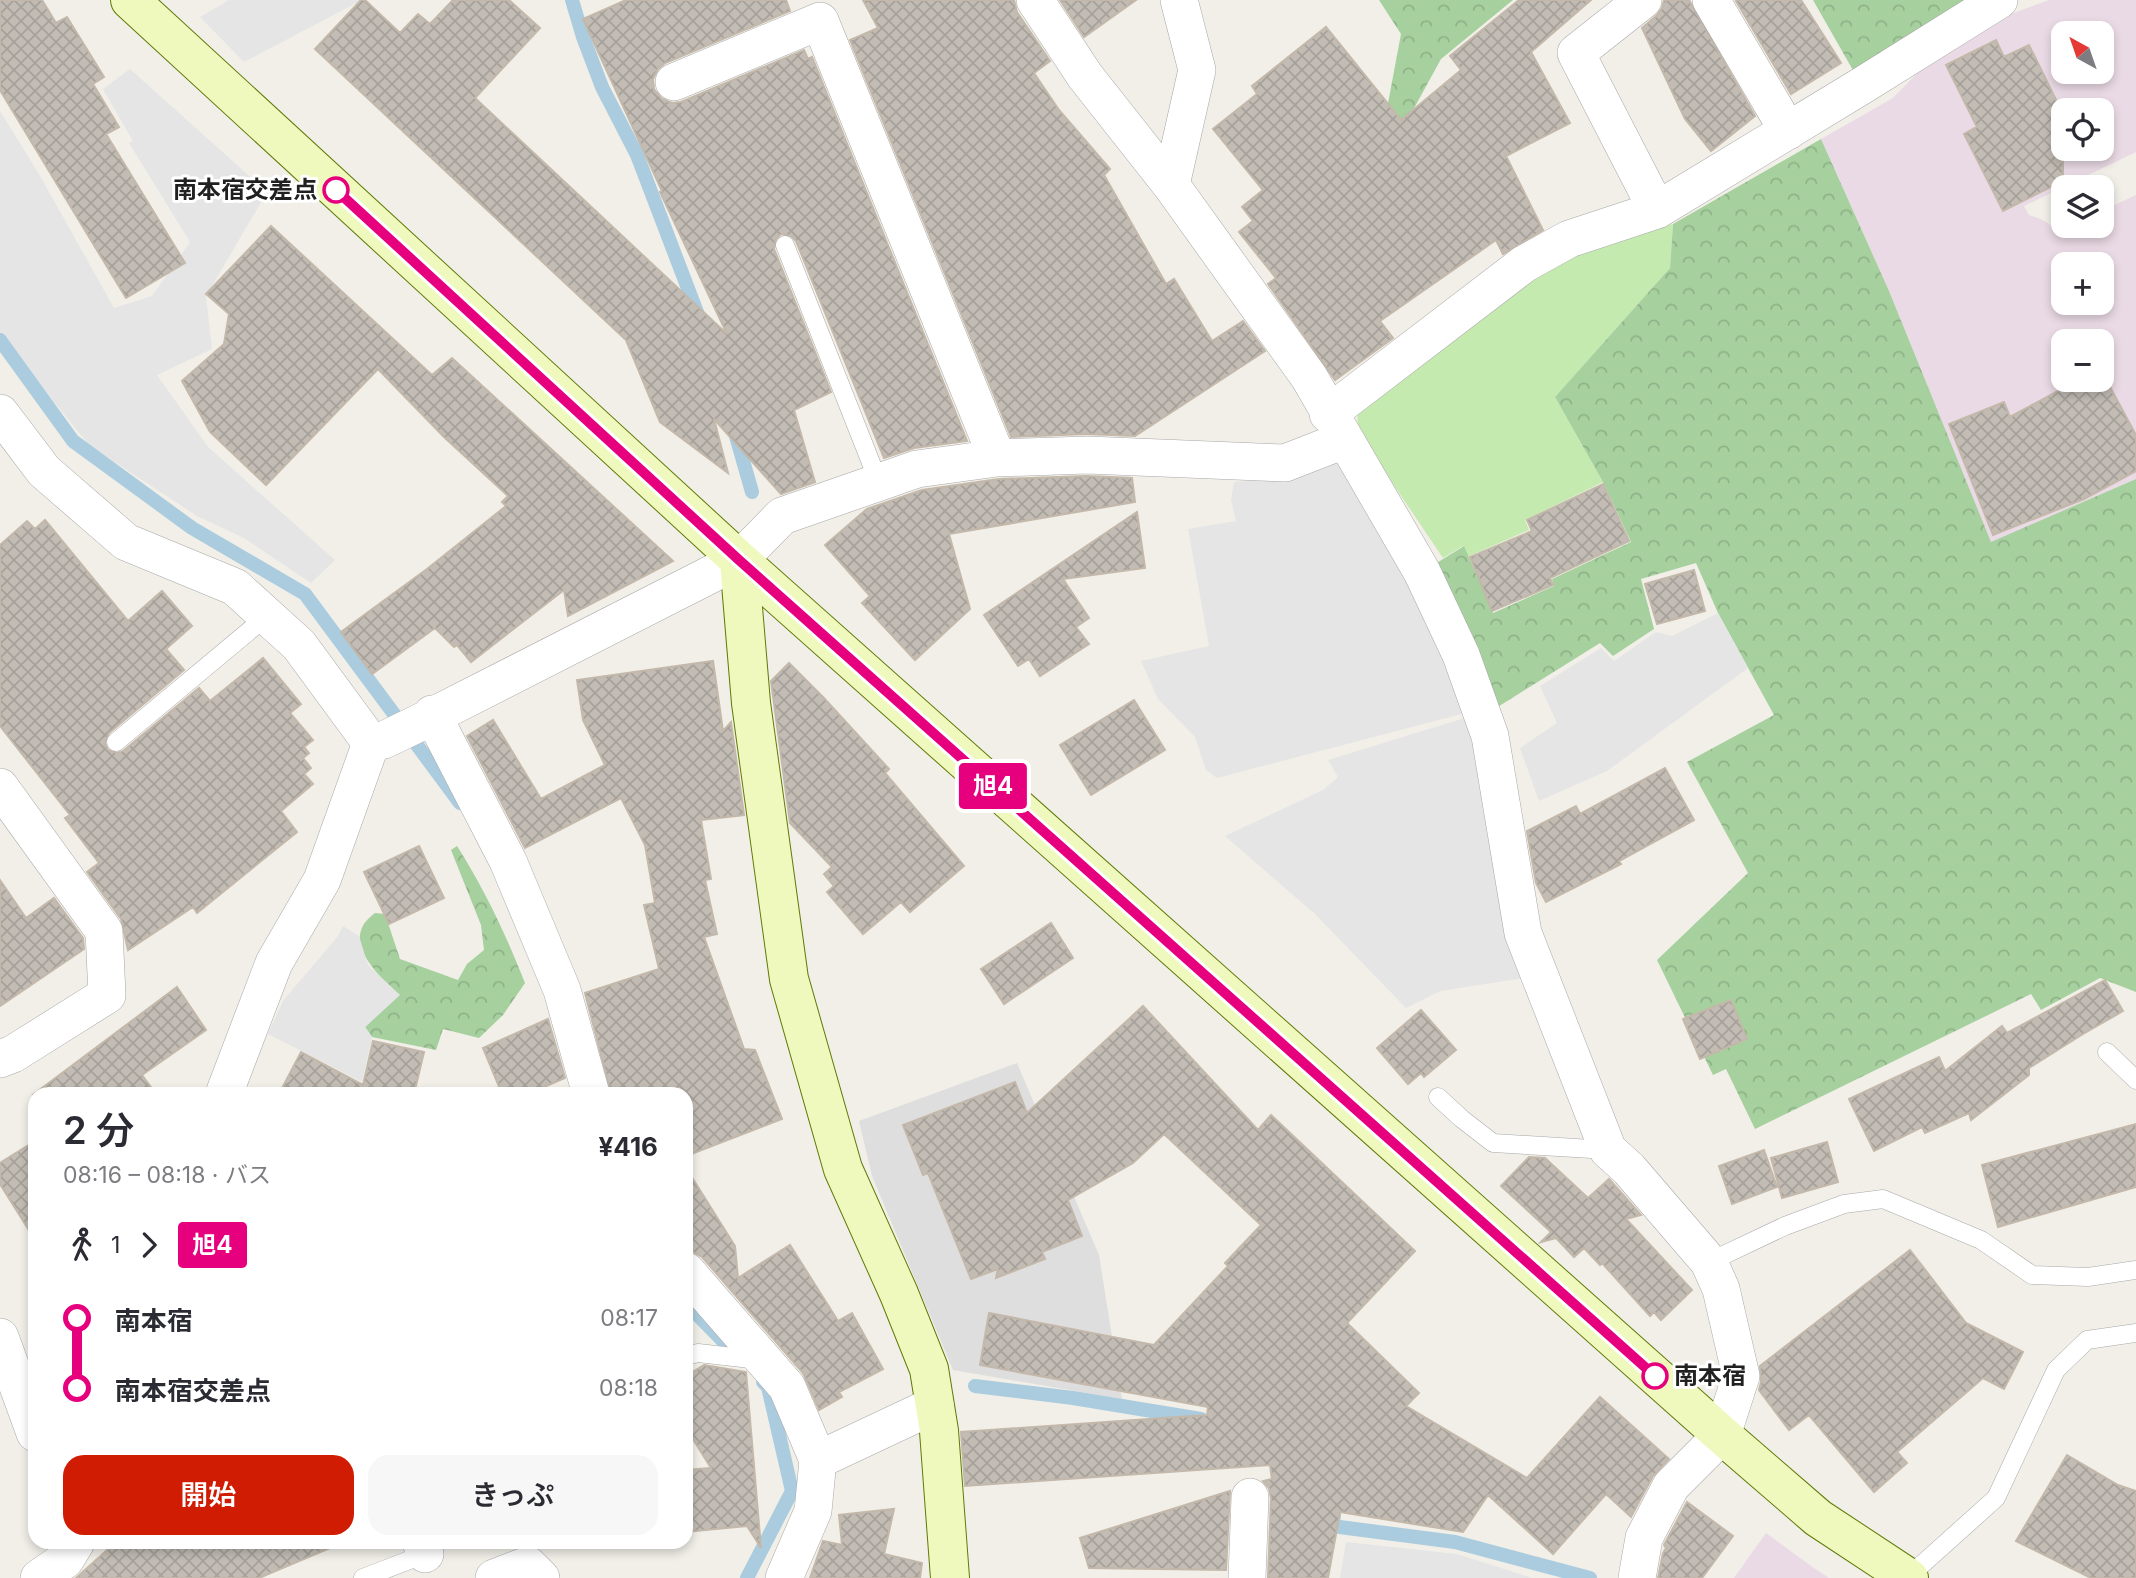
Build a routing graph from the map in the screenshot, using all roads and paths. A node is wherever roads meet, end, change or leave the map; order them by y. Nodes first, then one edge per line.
1 (130, 0) edge
2 (1035, 0) edge
3 (1179, 0) edge
4 (1643, 0) edge
5 (1711, 0) edge
6 (1999, 0) edge
7 (674, 82) dead end
8 (1788, 131) junction
9 (1171, 185) junction
10 (1657, 209) junction
11 (785, 245) dead end
12 (0, 413) edge
13 (1336, 427) junction
14 (997, 458) junction
15 (879, 483) junction
16 (739, 560) junction
17 (267, 616) junction
18 (426, 719) junction
19 (377, 741) junction
20 (116, 742) dead end
21 (0, 787) edge
22 (2107, 1052) dead end
23 (0, 1059) edge
24 (2136, 1080) edge
25 (227, 1087) edge
26 (589, 1087) edge
27 (1438, 1097) dead end
28 (1608, 1150) junction
29 (1709, 1262) junction
30 (2136, 1270) edge
31 (693, 1280) edge
32 (2136, 1333) edge
33 (0, 1337) edge
34 (693, 1355) edge
35 (764, 1361) junction
36 (935, 1405) junction
37 (28, 1414) edge
38 (1722, 1435) junction
39 (818, 1460) junction
40 (1250, 1497) dead end
41 (421, 1549) edge
42 (363, 1578) edge
43 (494, 1578) edge
44 (541, 1578) edge
45 (784, 1578) edge
46 (950, 1578) edge
47 (1247, 1578) edge
48 (1637, 1578) edge
49 (1908, 1578) edge

1 - 16 street
2 - 9 street
3 - 9 street
4 - 10 street
5 - 8 street
6 - 8 street
7 - 14 street
8 - 10 street
9 - 13 street
10 - 13 street
11 - 15 lane
12 - 17 street
13 - 14 street
13 - 28 street
14 - 15 street
15 - 16 street
16 - 18 street
16 - 36 street
16 - 38 street
17 - 19 street
17 - 20 lane
18 - 19 street
18 - 26 street
19 - 25 street
21 - 23 street
22 - 24 lane
27 - 28 lane
28 - 29 street
29 - 30 lane
29 - 38 street
31 - 35 street
32 - 49 lane
33 - 37 street
34 - 35 lane
35 - 39 street
36 - 39 street
36 - 46 street
38 - 48 street
38 - 49 street
39 - 45 street
40 - 47 street
41 - 42 lane
43 - 44 street

